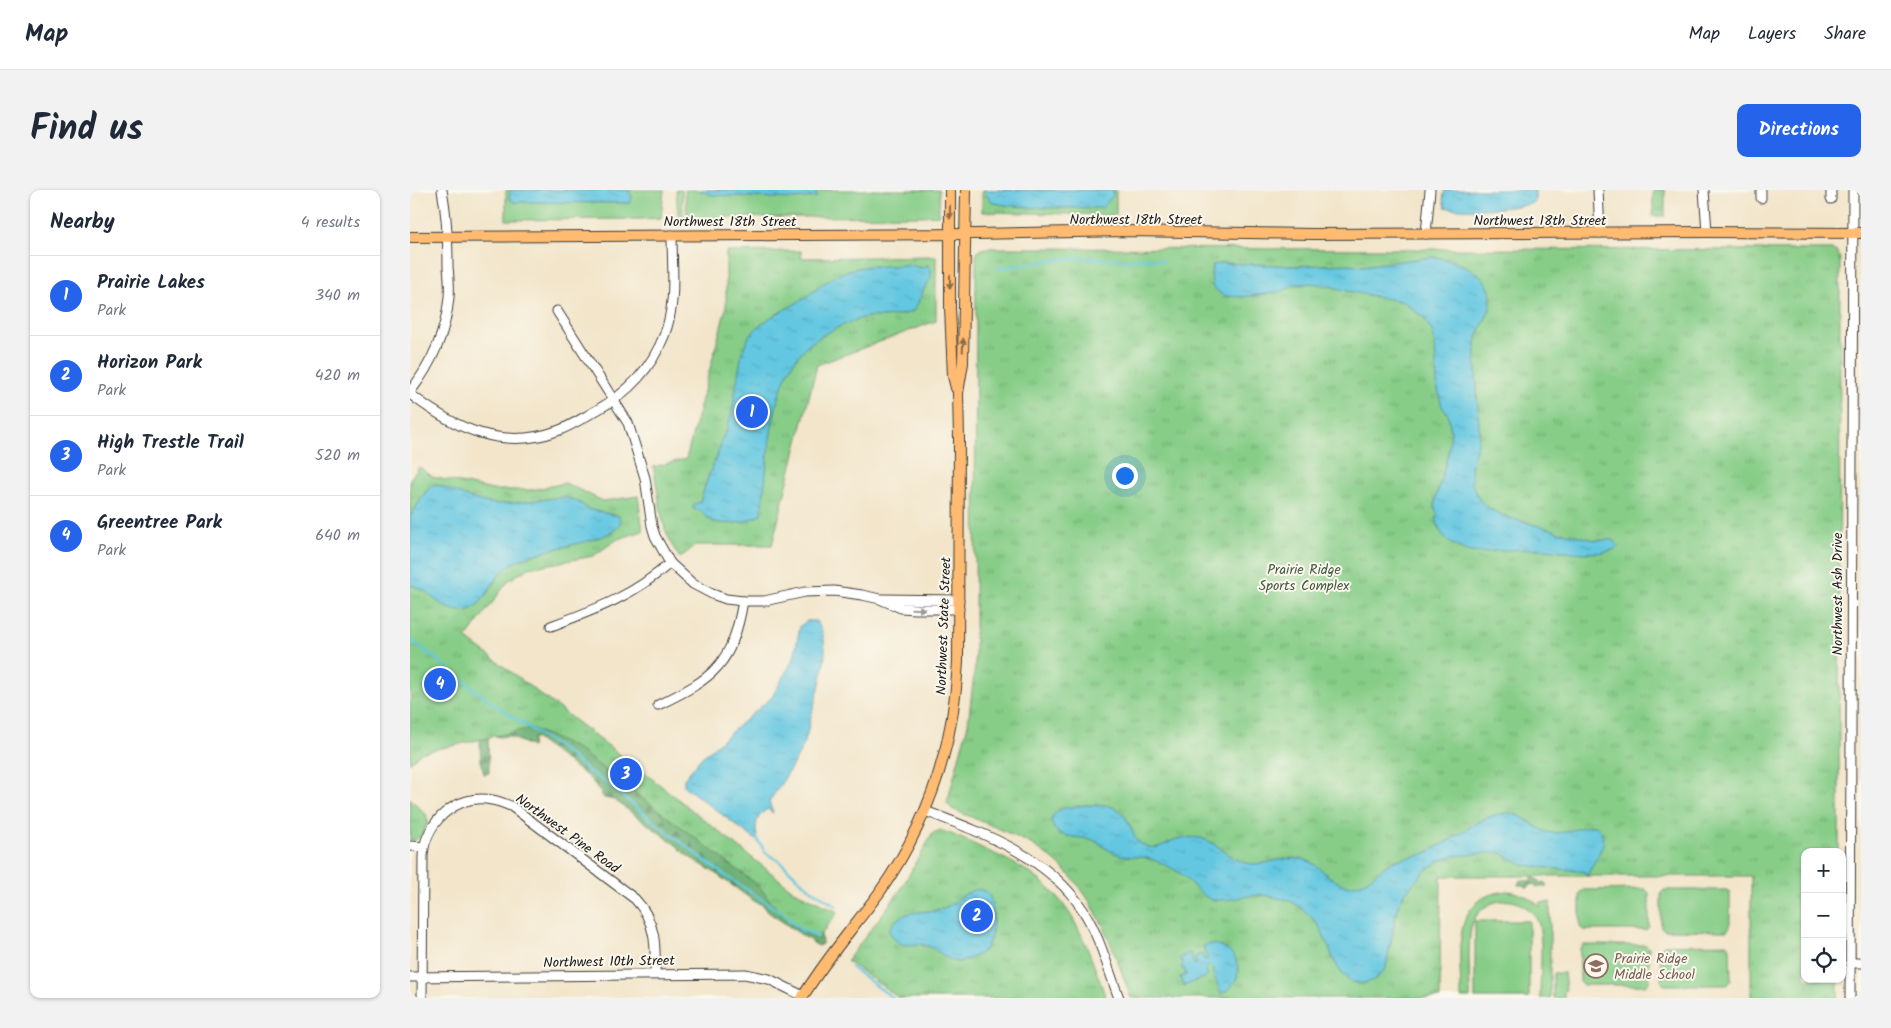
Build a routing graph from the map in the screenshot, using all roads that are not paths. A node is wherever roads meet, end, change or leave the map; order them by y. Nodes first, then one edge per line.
1 (442, 190) edge
2 (950, 190) edge
3 (966, 190) edge
4 (1430, 190) edge
5 (1598, 190) edge
6 (1704, 190) edge
7 (1852, 190) edge
8 (1707, 232) junction
9 (1856, 233) edge
10 (950, 234) junction
11 (964, 234) junction
12 (1426, 234) junction
13 (1600, 234) junction
14 (672, 235) junction
15 (448, 236) junction
16 (410, 237) edge
17 (557, 311) dead end
18 (410, 393) edge
19 (958, 393) junction
20 (615, 400) junction
21 (670, 562) junction
22 (743, 602) junction
23 (959, 604) junction
24 (551, 626) dead end
25 (658, 705) dead end
26 (925, 811) junction
27 (410, 846) edge
28 (423, 847) junction
29 (1850, 951) junction
30 (1861, 951) edge
31 (1850, 963) junction
32 (1861, 963) edge
33 (655, 974) junction
34 (410, 977) edge
35 (422, 977) junction
36 (803, 997) edge
37 (422, 998) edge
38 (1119, 998) edge
39 (1850, 998) edge

1 - 15 street
2 -> 10 main road, Northwest State Street
3 - 11 main road, Northwest State Street
4 - 12 street
5 - 13 street
6 - 8 street
7 - 9 street, Northwest Ash Drive
8 - 9 main road, Northwest 18th Street
8 - 13 main road, Northwest 18th Street
9 - 29 street, Northwest Ash Drive
10 - 11 main road, Northwest 18th Street
10 - 14 main road, Northwest 18th Street
10 -> 19 main road, Northwest State Street
11 - 12 main road, Northwest 18th Street
19 -> 11 main road, Northwest State Street
12 - 13 main road, Northwest 18th Street
14 - 15 main road, Northwest 18th Street
14 - 20 street
15 - 16 main road, Northwest 18th Street
15 - 18 street
17 - 20 street
18 - 20 street
19 - 23 main road, Northwest State Street
20 - 21 street
21 - 22 street
21 - 24 street
22 - 23 street
22 - 25 street
23 - 26 main road, Northwest State Street
26 - 36 main road, Northwest State Street
26 - 38 street
27 - 28 street
28 - 33 street, Northwest Pine Road
28 - 35 street
29 - 30 street
29 - 31 street, Northwest Ash Drive
31 - 32 street
31 - 39 street, Northwest Ash Drive
33 - 35 street, Northwest 10th Street
33 - 36 street, Northwest 10th Street
34 - 35 street, Northwest 10th Street
35 - 37 street

